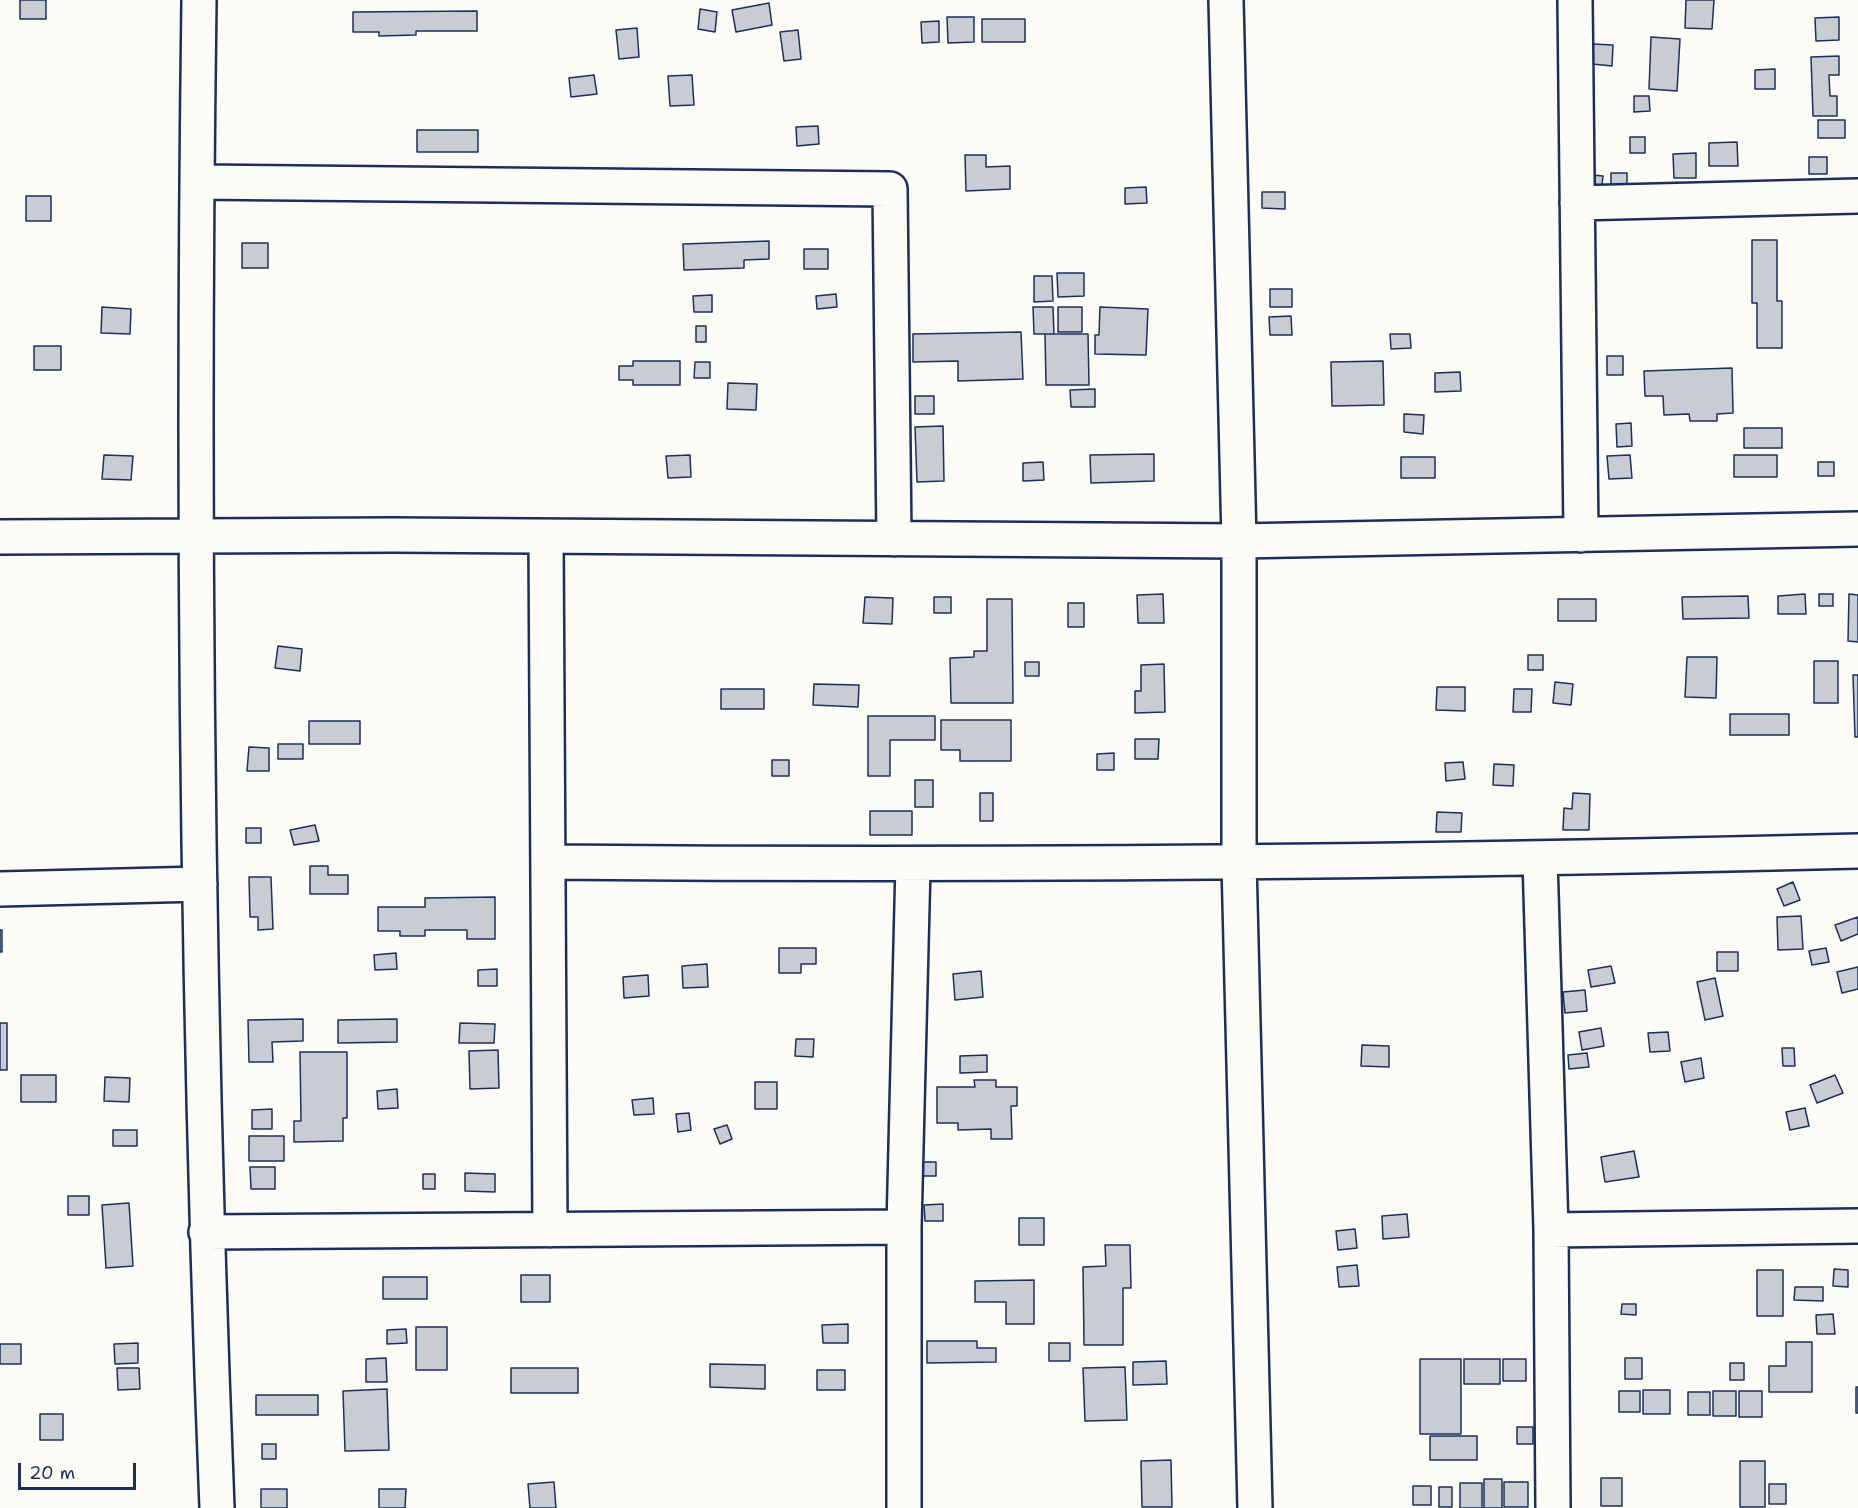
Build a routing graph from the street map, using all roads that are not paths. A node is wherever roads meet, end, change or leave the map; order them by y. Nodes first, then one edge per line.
1 (199, 0) edge
2 (1226, 0) edge
3 (1575, 0) edge
4 (197, 182) junction
5 (1858, 196) edge
6 (1577, 203) junction
7 (1858, 529) edge
8 (197, 536) junction
9 (1581, 536) junction
10 (0, 537) edge
11 (546, 537) junction
12 (894, 539) junction
13 (1239, 541) junction
14 (1858, 851) edge
15 (1540, 859) junction
16 (548, 862) junction
17 (1239, 862) junction
18 (913, 865) junction
19 (200, 884) junction
20 (0, 889) edge
21 (1858, 1226) edge
22 (904, 1227) junction
23 (550, 1230) junction
24 (1551, 1230) junction
25 (206, 1232) junction
26 (217, 1508) edge
27 (904, 1508) edge
28 (1255, 1508) edge
29 (1553, 1508) edge

1 - 4 street
2 - 13 street
3 - 6 street
4 - 8 street
4 - 12 street
5 - 6 street
6 - 9 street
7 - 9 street
8 - 10 street
8 - 11 street
8 - 19 street
9 - 13 street
11 - 12 street
11 - 16 street
12 - 13 street
13 - 17 street
14 - 15 street
15 - 17 street
15 - 24 street
16 - 18 street
16 - 23 street
17 - 18 street
17 - 28 street
18 - 22 street
19 - 20 street
19 - 25 street
21 - 24 street
22 - 23 street
22 - 27 street
23 - 25 street
24 - 29 street
25 - 26 street

